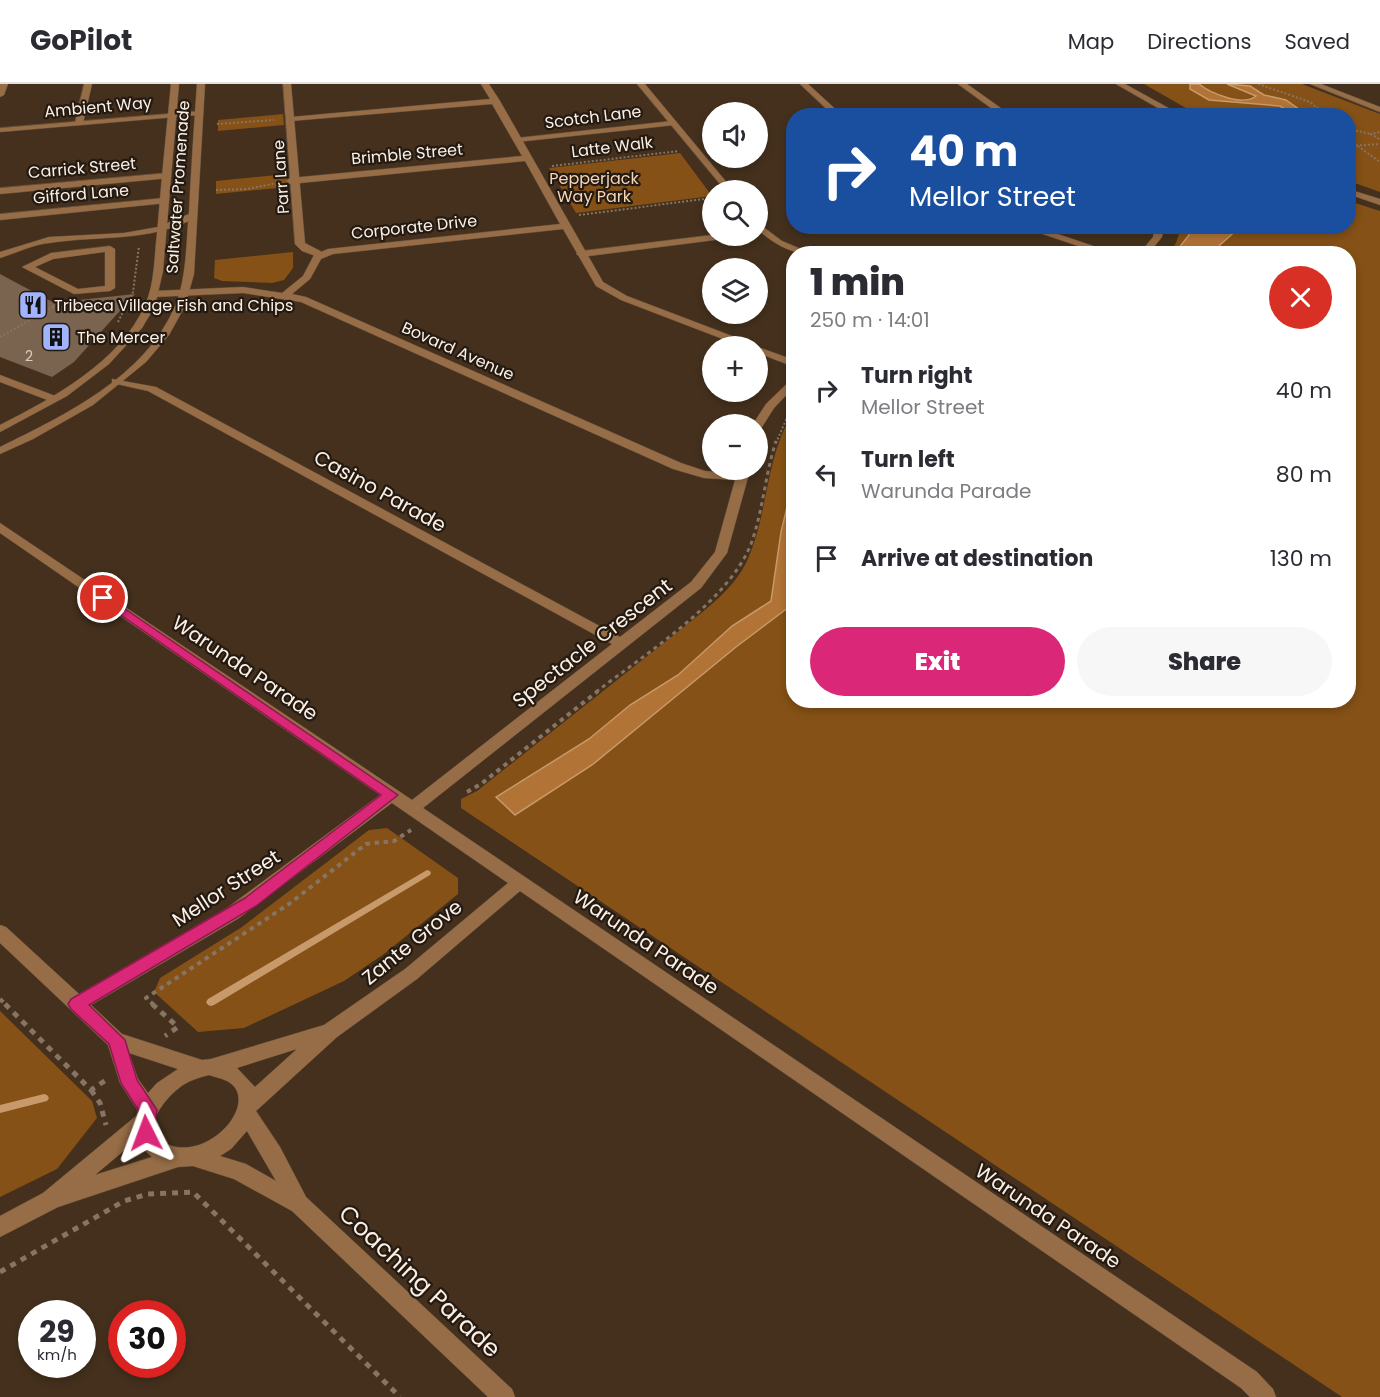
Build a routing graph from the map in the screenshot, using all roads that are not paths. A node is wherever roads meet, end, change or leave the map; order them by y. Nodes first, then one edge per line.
1 (4, 84) edge
2 (88, 84) edge
3 (175, 84) edge
4 (201, 84) edge
5 (287, 84) edge
6 (485, 84) edge
7 (641, 84) edge
8 (804, 84) edge
9 (962, 84) edge
10 (1120, 84) edge
11 (1129, 84) edge
12 (1314, 84) edge
13 (1137, 91) junction
14 (0, 95) edge
15 (496, 101) junction
16 (830, 108) edge
17 (996, 108) edge
18 (1166, 108) edge
19 (1380, 110) edge
20 (199, 113) junction
21 (172, 116) junction
22 (291, 119) junction
23 (79, 123) junction
24 (672, 123) junction
25 (0, 130) edge
26 (517, 140) junction
27 (527, 158) junction
28 (167, 176) junction
29 (720, 180) edge
30 (290, 181) junction
31 (0, 191) edge
32 (1356, 194) edge
33 (165, 201) junction
34 (1380, 202) edge
35 (194, 215) junction
36 (0, 217) edge
37 (566, 226) junction
38 (162, 228) junction
39 (1049, 234) edge
40 (768, 236) edge
41 (68, 238) junction
42 (702, 239) edge
43 (787, 246) edge
44 (1087, 246) edge
45 (3, 252) edge
46 (64, 254) junction
47 (582, 254) junction
48 (321, 255) junction
49 (186, 292) junction
50 (154, 294) junction
51 (286, 295) junction
52 (723, 336) edge
53 (768, 354) edge
54 (786, 360) edge
55 (0, 378) edge
56 (116, 381) junction
57 (786, 389) edge
58 (54, 399) junction
59 (765, 414) edge
60 (0, 429) edge
61 (0, 451) edge
62 (702, 473) edge
63 (741, 480) edge
64 (0, 527) edge
65 (622, 644) junction
66 (391, 795) junction
67 (411, 808) junction
68 (519, 883) junction
69 (0, 932) edge
70 (76, 1004) junction
71 (330, 1031) junction
72 (116, 1040) junction
73 (205, 1068) junction
74 (247, 1110) junction
75 (147, 1115) junction
76 (184, 1158) junction
77 (50, 1200) junction
78 (299, 1204) junction
79 (0, 1227) edge
80 (504, 1397) edge
81 (1265, 1397) edge

1 - 14 street
2 - 23 street
3 - 21 street, Saltwater Promenade
4 - 20 street, Saltwater Promenade
5 - 22 street, Parr Lane
6 - 15 street
7 - 24 street
8 - 16 street
9 - 17 street
10 - 13 street
11 - 13 street
12 - 19 street
13 - 18 street
15 - 22 street
15 - 26 street
20 - 21 street, Ambient Way
20 - 35 street, Saltwater Promenade
21 - 23 street, Ambient Way
21 - 28 street, Saltwater Promenade
22 - 30 street, Parr Lane
23 - 25 street, Ambient Way
24 - 26 street, Scotch Lane
24 - 29 street
26 - 27 street
27 - 30 street, Brimble Street
27 - 37 street
28 - 31 street, Carrick Street
28 - 33 street, Saltwater Promenade
30 - 48 street, Parr Lane
32 - 34 street
33 - 36 street, Gifford Lane
33 - 38 street, Saltwater Promenade
35 - 38 street
35 - 49 street, Saltwater Promenade
37 - 47 street
37 - 48 street, Corporate Drive
38 - 41 street
38 - 50 street, Saltwater Promenade
39 - 44 street
40 - 43 street
41 - 45 street
41 - 46 street
42 - 47 street
46 - 46 street
47 - 52 street
48 - 51 street
49 - 50 street, Bovard Avenue
49 - 51 street, Bovard Avenue
49 - 56 street, Saltwater Promenade
50 - 58 street, Saltwater Promenade
51 - 62 street, Bovard Avenue
53 - 54 street
55 - 58 street
56 - 61 street, Saltwater Promenade
56 - 65 street, Casino Parade
57 - 59 street
58 - 60 street, Saltwater Promenade
63 - 65 street, Spectacle Crescent
64 - 66 street, Warunda Parade
65 - 67 street, Spectacle Crescent
66 - 67 street, Warunda Parade
66 - 70 street, Mellor Street
67 - 68 street, Warunda Parade
68 - 71 street, Zante Grove
68 - 81 street, Warunda Parade
69 - 70 street
70 - 72 street
71 - 73 street, Zante Grove
71 - 74 street, Zante Grove
72 - 73 street
72 - 75 street
73 - 74 street
73 - 75 street
74 - 76 street
74 - 78 street, Coaching Parade
75 - 76 street
75 - 77 street
76 - 77 street
76 - 78 street, Coaching Parade
77 - 79 street
78 - 80 street, Coaching Parade

